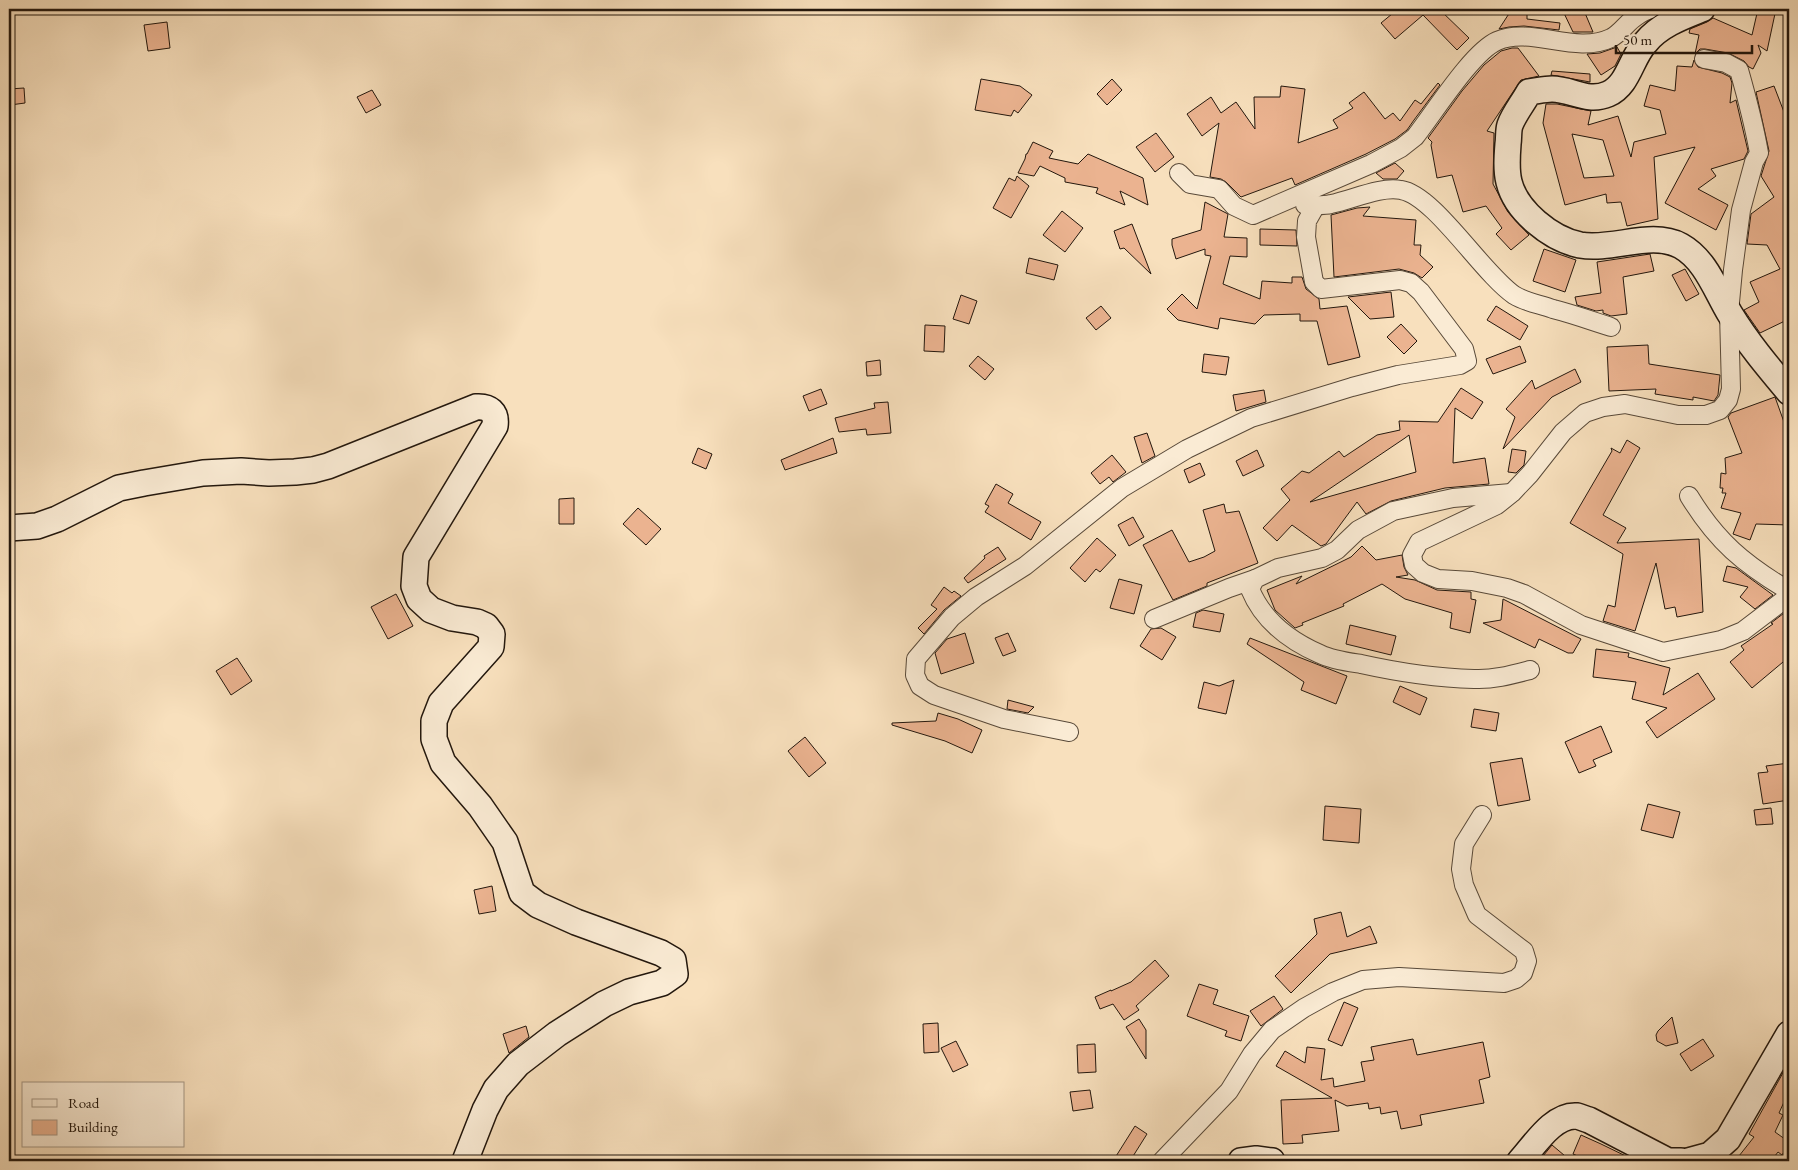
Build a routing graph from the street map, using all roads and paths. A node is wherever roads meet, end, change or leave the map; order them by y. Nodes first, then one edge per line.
1 (1650, 9) edge
2 (1702, 9) edge
3 (1704, 59) dead end
4 (1179, 173) dead end
5 (1279, 205) junction
6 (1316, 205) junction
7 (1729, 313) junction
8 (1611, 327) dead end
9 (1789, 392) edge
10 (1512, 493) junction
11 (1689, 496) dead end
12 (9, 528) edge
13 (1255, 579) junction
14 (1789, 591) edge
15 (1789, 596) edge
16 (1154, 619) dead end
17 (1530, 670) dead end
18 (1069, 732) dead end
19 (1482, 816) dead end
20 (1789, 1034) edge
21 (465, 1161) edge
22 (1162, 1161) edge
23 (1241, 1161) edge
24 (1272, 1161) edge
25 (1520, 1161) edge
26 (1681, 1161) edge
27 (1688, 1161) edge

1 - 5 street
2 - 7 street
3 - 7 street
4 - 5 street
5 - 6 street
6 - 8 street
6 - 18 street
7 - 9 street
7 - 10 street
10 - 13 street
10 - 15 street
11 - 14 street
12 - 21 street
13 - 16 street
13 - 17 street
19 - 22 street
20 - 27 street
23 - 24 street
25 - 26 street

